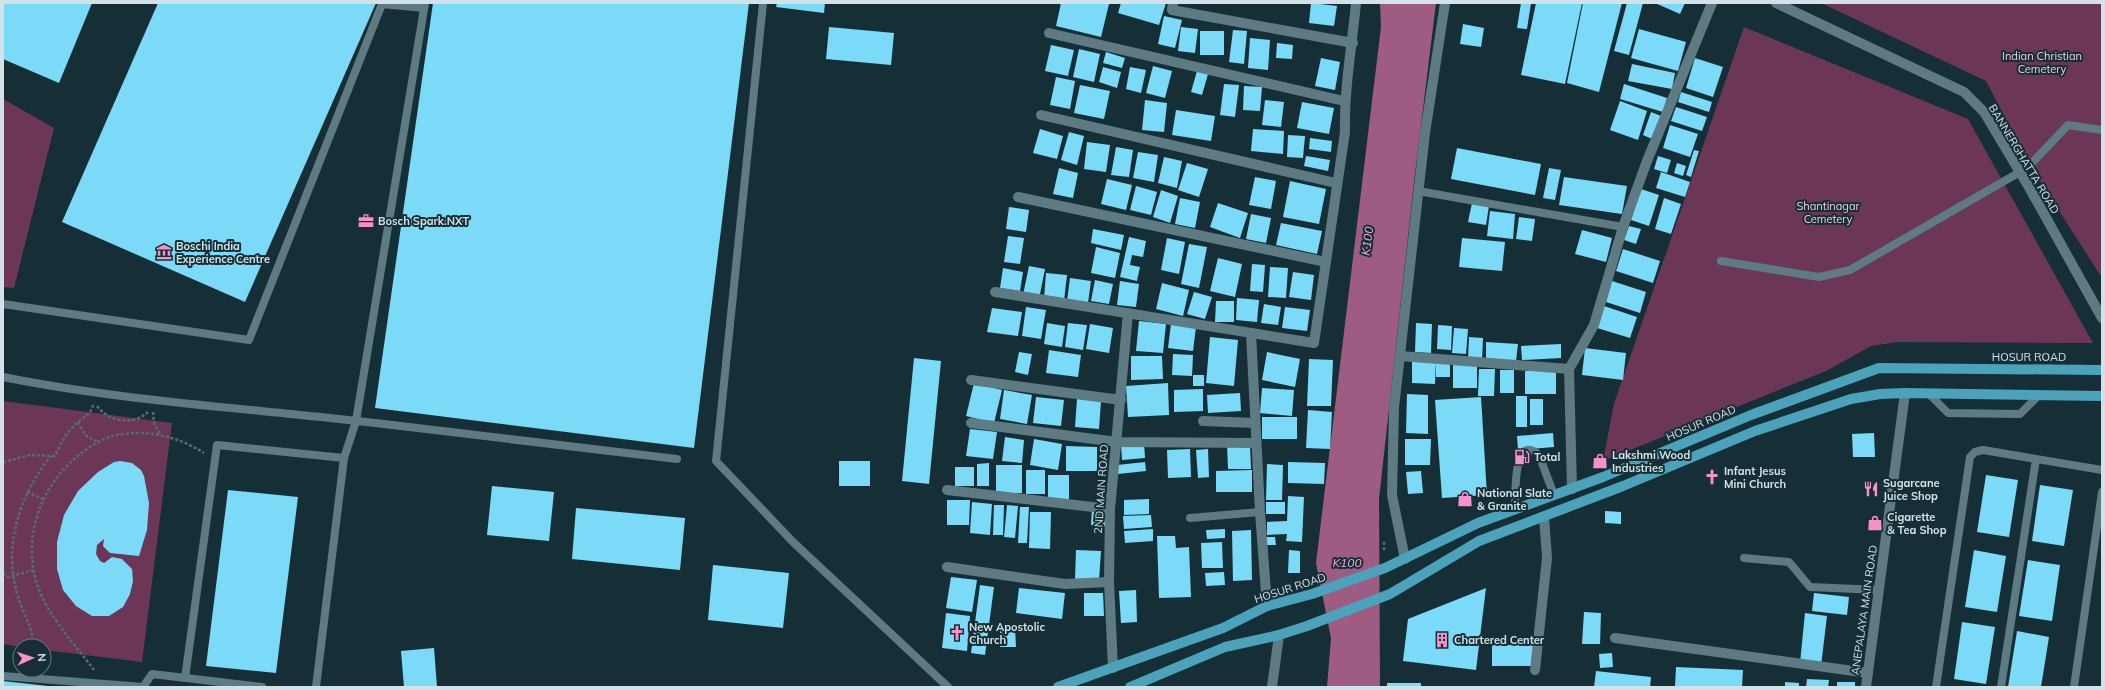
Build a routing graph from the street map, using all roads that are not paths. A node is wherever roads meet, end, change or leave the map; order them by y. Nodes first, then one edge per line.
1 (763, 3) edge
2 (1173, 3) edge
3 (1356, 3) edge
4 (1445, 3) edge
5 (1712, 3) edge
6 (1776, 3) edge
7 (425, 5) edge
8 (1049, 33) dead end
9 (1353, 43) junction
10 (1344, 101) junction
11 (1041, 115) dead end
12 (2102, 130) edge
13 (2020, 172) junction
14 (1336, 184) junction
15 (1418, 191) junction
16 (1018, 197) dead end
17 (1623, 227) junction
18 (1721, 261) dead end
19 (1326, 262) junction
20 (995, 292) dead end
21 (3, 304) edge
22 (1128, 313) junction
23 (2102, 318) edge
24 (1251, 333) junction
25 (1400, 356) junction
26 (1569, 369) junction
27 (2102, 370) edge
28 (3, 378) edge
29 (971, 380) dead end
30 (1905, 393) junction
31 (1928, 393) junction
32 (2039, 395) junction
33 (2102, 396) edge
34 (1120, 400) junction
35 (356, 421) junction
36 (1202, 421) dead end
37 (971, 423) dead end
38 (1255, 423) junction
39 (1117, 442) junction
40 (1256, 443) junction
41 (344, 458) junction
42 (677, 459) dead end
43 (2036, 460) junction
44 (2102, 470) edge
45 (1572, 489) junction
46 (947, 490) dead end
47 (2102, 492) edge
48 (1554, 495) junction
49 (1110, 509) junction
50 (1515, 509) junction
51 (1260, 512) junction
52 (1544, 517) junction
53 (1190, 518) dead end
54 (1744, 558) dead end
55 (1405, 559) junction
56 (947, 567) dead end
57 (1109, 582) junction
58 (1879, 590) junction
59 (1267, 606) junction
60 (1278, 635) junction
61 (1615, 638) dead end
62 (1113, 668) junction
63 (1535, 670) dead end
64 (1868, 673) junction
65 (3, 676) edge
66 (185, 678) junction
67 (143, 687) edge
68 (262, 687) edge
69 (316, 687) edge
70 (948, 687) edge
71 (1058, 687) edge
72 (1130, 687) edge
73 (1272, 687) edge
74 (1866, 687) edge
75 (1936, 687) edge
76 (2001, 687) edge
77 (2074, 687) edge

1 - 70 lane
2 - 9 street
3 - 9 street
4 - 15 street
5 - 17 street
6 - 13 street, BANNERGHATTA ROAD
7 - 21 lane
7 - 35 lane
8 - 10 street
9 - 10 street
10 - 14 street
11 - 14 street
12 - 13 lane
13 - 18 lane
13 - 23 street, BANNERGHATTA ROAD
14 - 19 street
15 - 17 lane
15 - 25 street
16 - 19 street
17 - 26 street
19 - 24 street
20 - 22 street
22 - 24 street
22 - 34 street, 2ND MAIN ROAD
24 - 38 street
25 - 26 street
25 - 55 street
26 - 45 street
27 - 45 main road, HOSUR ROAD
28 - 35 lane
29 - 34 street
30 - 31 main road
30 - 52 main road
30 - 58 street, ANEPALAYA MAIN ROAD
31 - 32 main road
31 - 32 lane
32 - 33 main road
34 - 39 street, 2ND MAIN ROAD
35 - 41 lane
35 - 42 lane
36 - 38 street
37 - 39 street
38 - 40 street
39 - 40 street
39 - 49 street, 2ND MAIN ROAD
40 - 51 street
41 - 66 lane
41 - 69 lane
43 - 44 lane
43 - 75 lane
43 - 76 lane
45 - 48 main road, HOSUR ROAD
46 - 49 street
47 - 77 lane
48 - 50 main road, HOSUR ROAD
48 - 50 lane
49 - 57 street, 2ND MAIN ROAD
50 - 55 main road, HOSUR ROAD
51 - 53 lane
51 - 59 street
52 - 60 main road
52 - 63 street
54 - 58 lane
55 - 59 main road, HOSUR ROAD
56 - 57 street
57 - 62 street, 2ND MAIN ROAD
58 - 64 street, ANEPALAYA MAIN ROAD
59 - 62 main road, HOSUR ROAD
60 - 72 main road
60 - 73 street
61 - 64 street
62 - 71 main road, HOSUR ROAD
64 - 74 street, ANEPALAYA MAIN ROAD
65 - 67 lane
66 - 67 lane
66 - 68 lane

